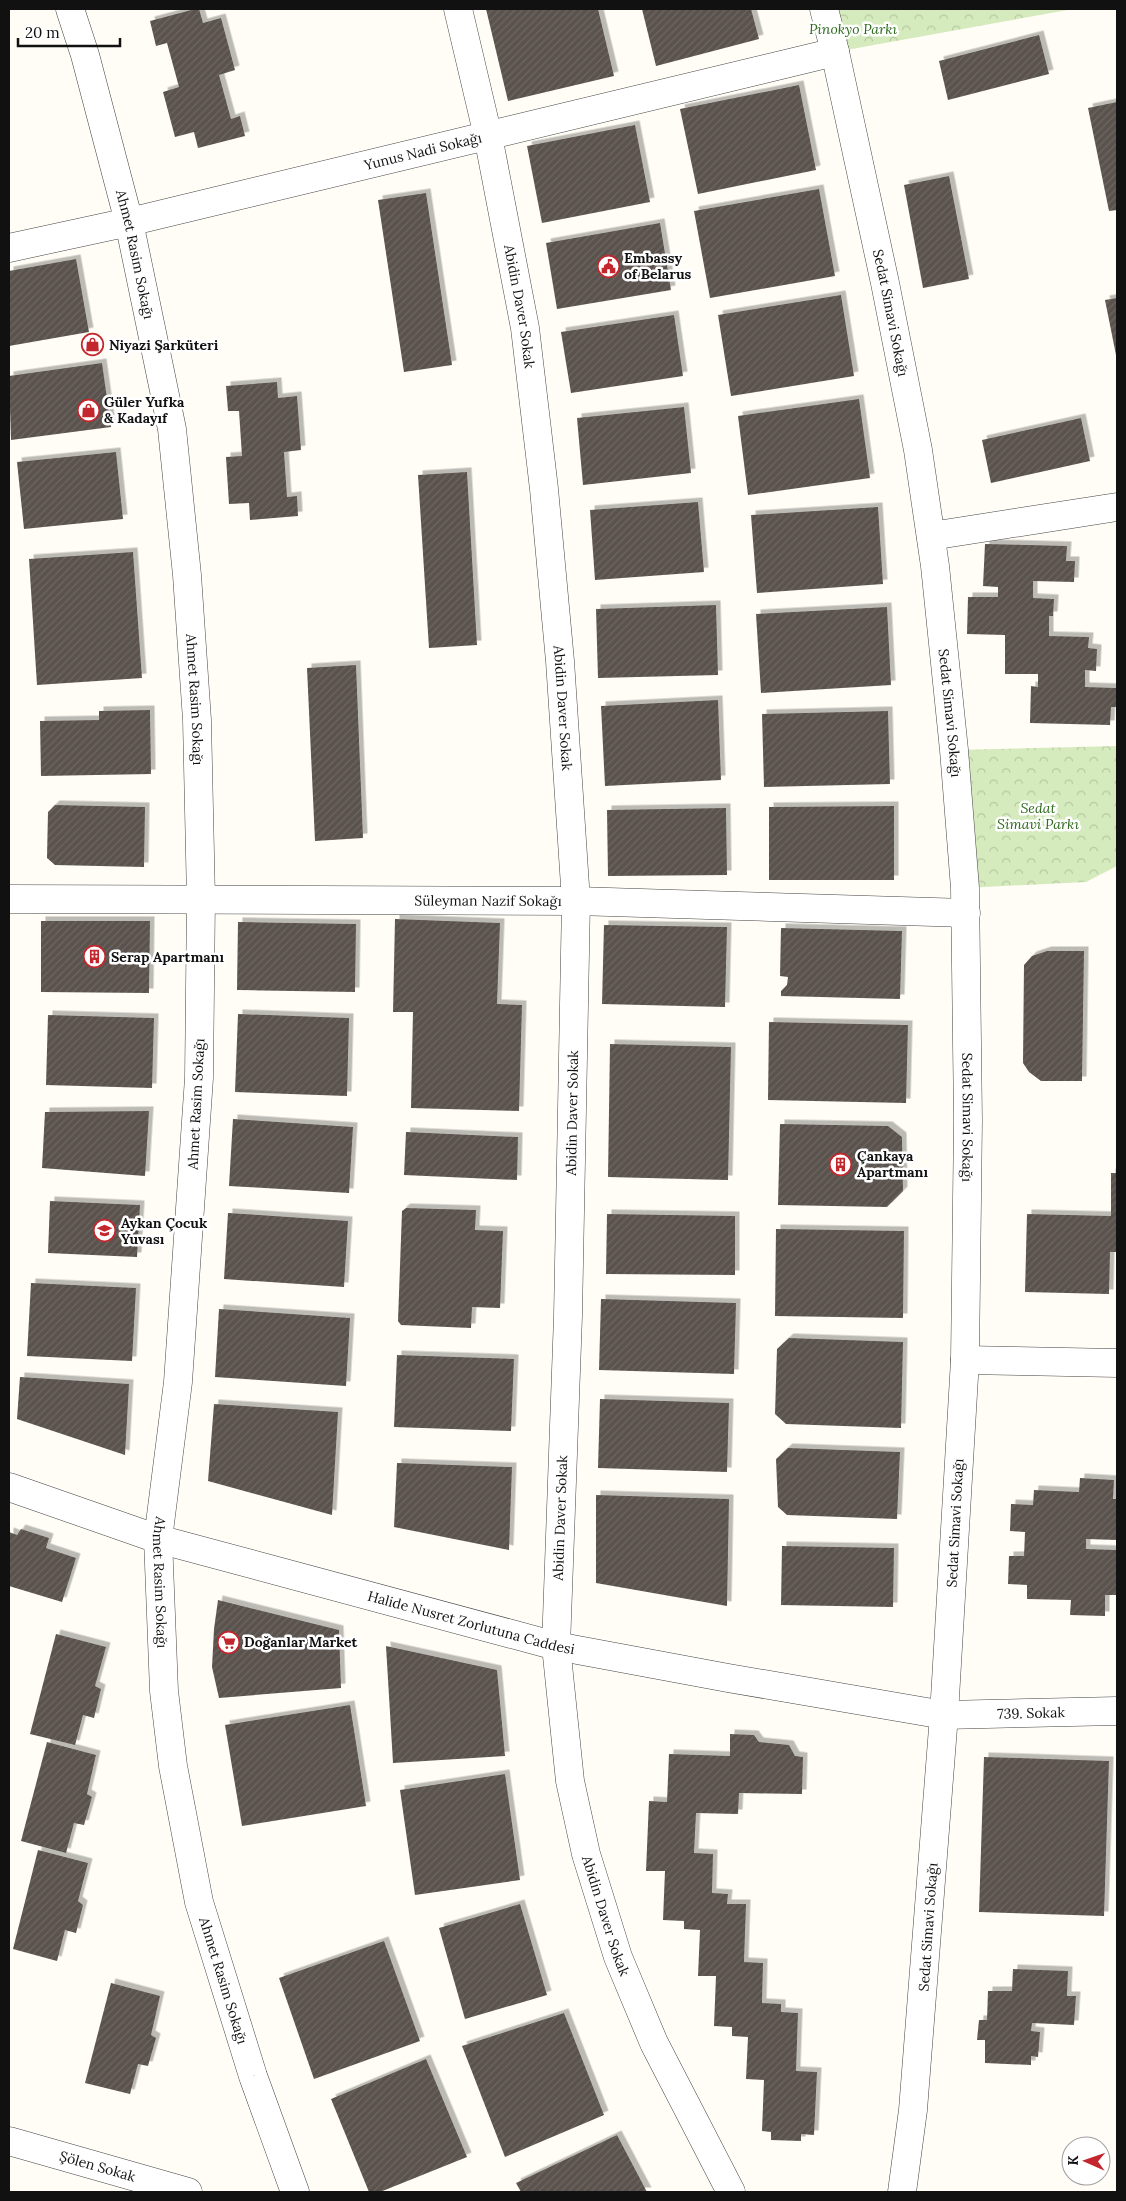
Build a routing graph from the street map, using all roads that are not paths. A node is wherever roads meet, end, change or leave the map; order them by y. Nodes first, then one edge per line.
1 (70, 9) edge
2 (458, 9) edge
3 (824, 9) edge
4 (835, 52) junction
5 (488, 136) junction
6 (130, 222) junction
7 (9, 248) edge
8 (1117, 507) edge
9 (931, 536) junction
10 (9, 899) edge
11 (200, 899) junction
12 (576, 901) junction
13 (966, 913) junction
14 (965, 1360) junction
15 (1117, 1363) edge
16 (9, 1487) edge
17 (158, 1539) junction
18 (556, 1646) junction
19 (1117, 1711) edge
20 (944, 1714) junction
21 (9, 2141) edge
22 (188, 2192) edge
23 (295, 2192) edge
24 (731, 2192) edge
25 (902, 2192) edge

1 - 6 street, Ahmet Rasim Sokağı
2 - 5 street, Abidin Daver Sokak
3 - 4 street, Sedat Simavi Sokağı
4 - 5 street, Yunus Nadi Sokağı
4 - 9 street, Sedat Simavi Sokağı
5 - 6 street, Yunus Nadi Sokağı
5 - 12 street, Abidin Daver Sokak
6 - 7 street, Yunus Nadi Sokağı
6 - 11 street, Ahmet Rasim Sokağı
8 - 9 street
9 - 13 street, Sedat Simavi Sokağı
10 - 11 street, Süleyman Nazif Sokağı
11 - 12 street, Süleyman Nazif Sokağı
11 - 17 street, Ahmet Rasim Sokağı
12 - 13 street, Süleyman Nazif Sokağı
12 - 18 street, Abidin Daver Sokak
13 - 14 street, Sedat Simavi Sokağı
14 - 15 street
14 - 20 street, Sedat Simavi Sokağı
16 - 17 street, Halide Nusret Zorlutuna Caddesi
17 - 18 street, Halide Nusret Zorlutuna Caddesi
17 - 23 street, Ahmet Rasim Sokağı
18 - 20 street, Halide Nusret Zorlutuna Caddesi
18 - 24 street, Abidin Daver Sokak
19 - 20 street, 739. Sokak
20 - 25 street, Sedat Simavi Sokağı
21 - 22 street, Şölen Sokak

